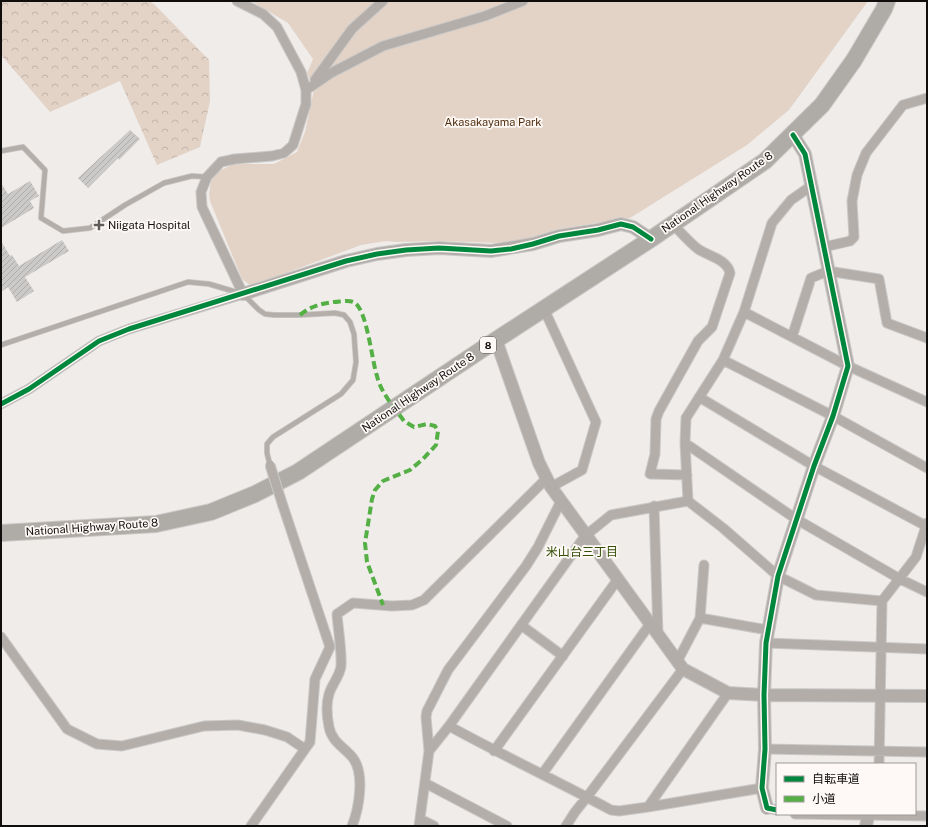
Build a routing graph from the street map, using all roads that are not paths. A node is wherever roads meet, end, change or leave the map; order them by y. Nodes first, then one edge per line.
1 (237, 1) edge
2 (382, 1) edge
3 (524, 1) edge
4 (887, 1) edge
5 (306, 90) junction
6 (927, 98) edge
7 (793, 135) junction
8 (1, 151) edge
9 (207, 177) junction
10 (811, 186) junction
11 (672, 224) junction
12 (651, 239) junction
13 (824, 247) junction
14 (828, 271) junction
15 (243, 294) junction
16 (544, 309) junction
17 (744, 312) junction
18 (792, 337) junction
19 (927, 338) edge
20 (496, 340) junction
21 (1, 345) edge
22 (723, 360) junction
23 (848, 366) junction
24 (699, 397) junction
25 (927, 402) edge
26 (1, 404) edge
27 (832, 416) junction
28 (685, 443) junction
29 (270, 464) joint
30 (814, 466) junction
31 (927, 468) edge
32 (687, 475) junction
33 (549, 482) junction
34 (561, 501) junction
35 (688, 501) junction
36 (654, 506) junction
37 (796, 520) junction
38 (927, 525) edge
39 (1, 533) edge
40 (585, 536) junction
41 (704, 565) dead end
42 (778, 576) junction
43 (618, 579) junction
44 (900, 579) junction
45 (927, 592) edge
46 (882, 601) junction
47 (700, 618) junction
48 (650, 624) junction
49 (521, 625) junction
50 (768, 630) junction
51 (658, 635) junction
52 (1, 637) edge
53 (766, 643) junction
54 (881, 647) junction
55 (927, 649) edge
56 (563, 656) junction
57 (680, 666) junction
58 (728, 693) junction
59 (764, 695) junction
60 (880, 696) junction
61 (927, 696) edge
62 (449, 726) junction
63 (305, 749) junction
64 (765, 749) junction
65 (429, 751) junction
66 (494, 751) junction
67 (879, 751) junction
68 (927, 752) edge
69 (879, 763) edge
70 (542, 774) junction
71 (425, 783) junction
72 (762, 788) junction
73 (587, 797) junction
74 (648, 807) junction
75 (772, 809) edge
76 (814, 815) edge
77 (927, 816) edge
78 (872, 818) edge
79 (420, 823) edge
80 (251, 826) edge
81 (352, 826) edge
82 (434, 826) edge
83 (507, 826) edge
84 (566, 826) edge

1 - 5 street
2 - 5 street
3 - 5 street
4 - 7 highway, National Highway Route 8 / 8
5 - 9 street
6 - 13 street
7 - 10 street
7 - 11 highway, National Highway Route 8 / 8
8 - 9 lane
9 - 15 street
10 - 13 street
10 - 17 street
11 - 12 highway, National Highway Route 8 / 8
11 - 32 street
12 - 15 street
12 - 16 highway, National Highway Route 8 / 8
13 - 14 street
14 - 18 street
14 - 19 street
14 - 23 street
15 - 21 lane
15 - 26 street
15 - 29 lane
16 - 20 highway, National Highway Route 8 / 8
16 - 33 street
17 - 18 street
17 - 22 street
18 - 23 street
20 - 33 street
20 - 39 highway, National Highway Route 8 / 8
22 - 24 street
22 - 27 street
23 - 25 street
23 - 27 street
24 - 28 street
24 - 30 street
27 - 30 street
27 - 31 street
28 - 32 street
28 - 37 street
29 - 63 street, bridge
30 - 37 street
30 - 38 street
32 - 35 street
33 - 34 street
33 - 81 street
34 - 40 street
34 - 65 street
35 - 36 street
35 - 42 street
36 - 40 street
36 - 51 street
37 - 42 street
37 - 44 street
38 - 44 street
40 - 43 street
40 - 49 street
41 - 47 street
42 - 46 street
42 - 50 street
43 - 48 street
43 - 56 street
44 - 45 street
44 - 46 street
46 - 54 street
47 - 50 street
47 - 57 street
48 - 51 street
48 - 70 street
49 - 56 street
49 - 62 street
50 - 53 street
51 - 57 street
52 - 63 street
53 - 54 street
53 - 59 street
54 - 55 street
54 - 60 street
56 - 66 street
57 - 58 street
57 - 73 street
58 - 59 street
58 - 74 street
59 - 60 street
59 - 64 street
60 - 61 street
60 - 67 street
62 - 65 street
62 - 66 street
63 - 80 street
64 - 67 street
64 - 72 street
65 - 71 street
66 - 70 street
67 - 68 street
67 - 69 street
70 - 73 street
71 - 79 street
71 - 83 street
72 - 74 street
72 - 75 street
73 - 74 street
73 - 84 street
76 - 78 street
77 - 78 street
79 - 82 street

